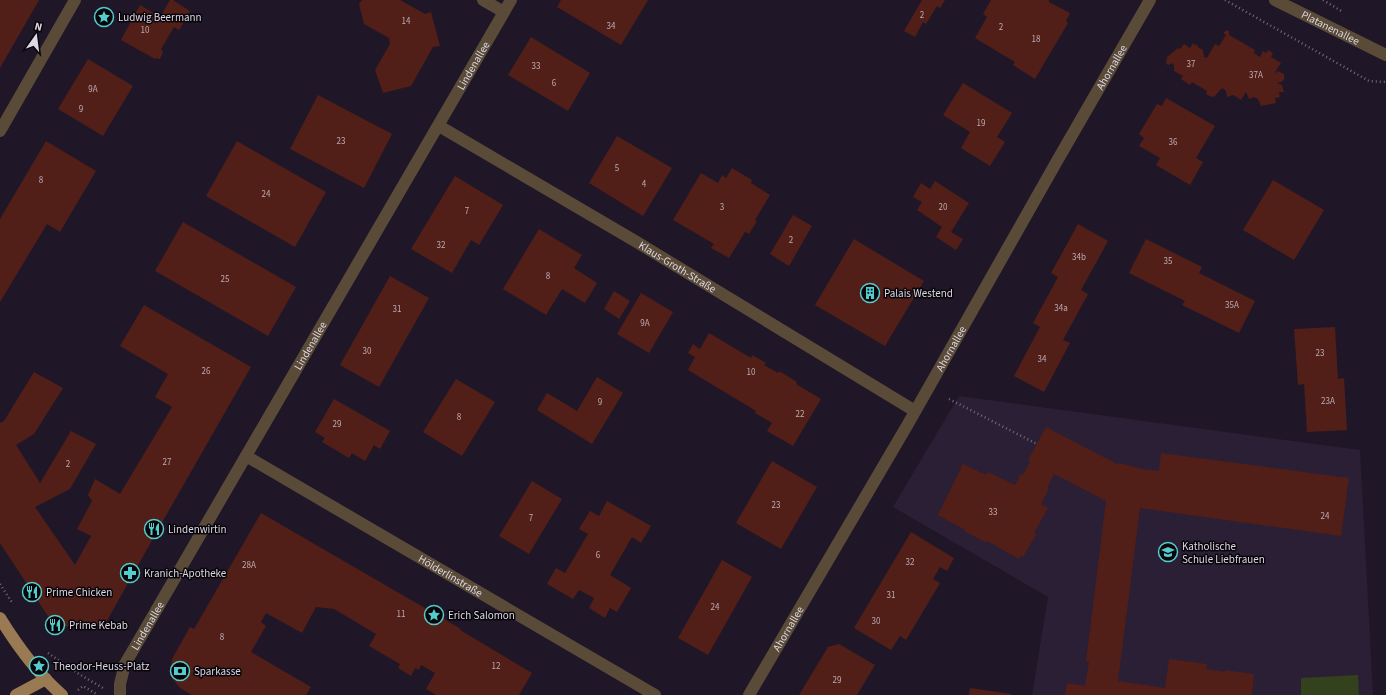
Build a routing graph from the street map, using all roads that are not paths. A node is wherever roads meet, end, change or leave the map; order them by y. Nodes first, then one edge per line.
1 (75, 0) edge
2 (483, 0) edge
3 (512, 0) edge
4 (1150, 0) edge
5 (1275, 0) edge
6 (504, 12) junction
7 (1386, 55) edge
8 (439, 126) junction
9 (0, 131) edge
10 (915, 411) junction
11 (246, 456) junction
12 (0, 618) edge
13 (46, 679) junction
14 (16, 695) edge
15 (62, 695) edge
16 (120, 695) edge
17 (655, 695) edge
18 (750, 695) edge

1 - 9 street
2 - 6 street
3 - 6 street, Lindenallee
4 - 10 street, Ahornallee
5 - 7 street, Platanenallee
6 - 8 street, Lindenallee
8 - 10 street, Klaus-Groth-Straße
8 - 11 street, Lindenallee
10 - 18 street, Ahornallee
11 - 16 street, Lindenallee
11 - 17 street, Hölderlinstraße
12 - 13 main road
13 - 14 main road
13 - 15 main road

